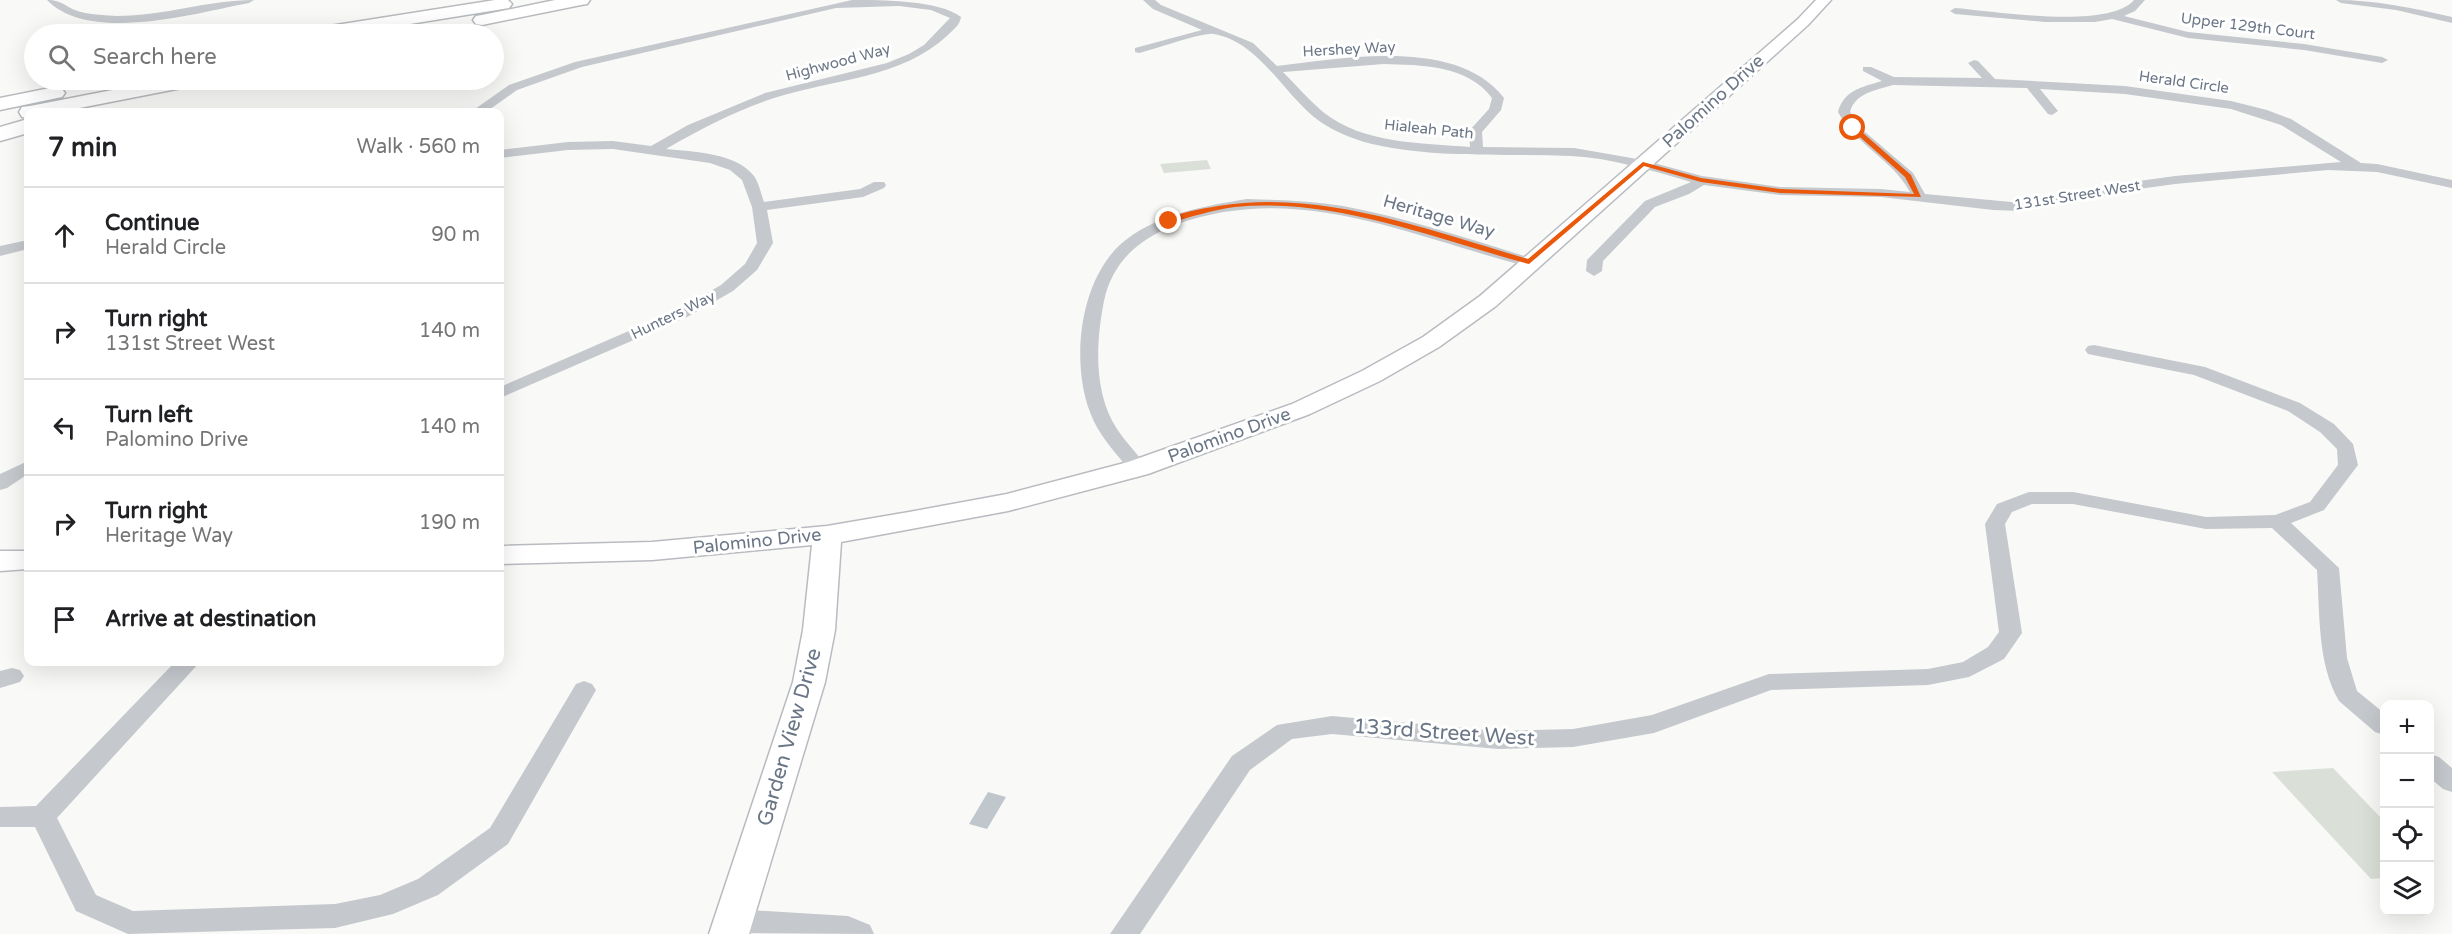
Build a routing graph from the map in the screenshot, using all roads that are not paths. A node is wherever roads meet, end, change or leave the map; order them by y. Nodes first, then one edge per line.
1 (52, 0) edge
2 (249, 0) edge
3 (522, 0) edge
4 (581, 0) edge
5 (1148, 0) edge
6 (1821, 0) edge
7 (2140, 0) edge
8 (2340, 0) edge
9 (503, 4) junction
10 (1955, 11) dead end
11 (2112, 16) junction
12 (2452, 20) edge
13 (379, 24) edge
14 (402, 24) edge
15 (462, 24) edge
16 (1214, 30) junction
17 (1139, 50) dead end
18 (2382, 60) dead end
19 (1974, 63) dead end
20 (1867, 69) dead end
21 (1274, 70) junction
22 (2114, 77) dead end
23 (1892, 81) junction
24 (24, 82) edge
25 (1992, 82) junction
26 (0, 85) edge
27 (2031, 85) junction
28 (72, 90) edge
29 (152, 90) edge
30 (166, 90) edge
31 (2125, 90) junction
32 (0, 104) edge
33 (56, 108) edge
34 (98, 108) edge
35 (483, 108) edge
36 (2052, 111) dead end
37 (24, 114) edge
38 (0, 119) edge
39 (24, 127) edge
40 (0, 134) edge
41 (654, 150) junction
42 (1478, 151) junction
43 (504, 154) edge
44 (1643, 164) junction
45 (2356, 166) junction
46 (1701, 180) junction
47 (2452, 184) edge
48 (879, 185) dead end
49 (1919, 196) junction
50 (759, 207) junction
51 (24, 245) edge
52 (0, 251) edge
53 (1529, 262) junction
54 (1594, 271) dead end
55 (2094, 350) dead end
56 (504, 391) edge
57 (1138, 468) junction
58 (24, 469) edge
59 (0, 484) edge
60 (2277, 521) junction
61 (827, 534) junction
62 (504, 555) edge
63 (0, 561) edge
64 (24, 561) edge
65 (184, 666) edge
66 (584, 690) dead end
67 (2380, 722) edge
68 (2434, 767) edge
69 (2452, 782) edge
70 (43, 816) junction
71 (0, 817) edge
72 (731, 927) edge
73 (860, 934) edge
74 (1124, 934) edge

1 - 2 street
3 - 9 highway
4 - 15 highway
5 - 16 street, Hialeah Path
6 - 44 street, Palomino Drive
7 - 11 street
8 - 12 street
9 - 13 highway
9 - 14 highway
10 - 11 street
11 - 18 street, Upper 129th Court
16 - 17 street
16 - 21 street, Hialeah Path
19 - 25 street
20 - 23 street
21 - 42 street, Hialeah Path
21 - 42 street, Hershey Way
22 - 31 street
23 - 25 street, Herald Circle
23 - 49 street, Herald Circle
24 - 26 highway
25 - 27 street, Herald Circle
27 - 31 street, Herald Circle
27 - 36 street
28 - 32 highway
29 - 33 highway
30 - 34 highway
31 - 45 street, Herald Circle
35 - 41 street, Highwood Way
37 - 38 highway
39 - 40 highway
41 - 43 street, Hunters Way
41 - 50 street, Hunters Way
42 - 44 street, Hialeah Path
44 - 46 street, 131st Street West
44 - 53 street, Palomino Drive
45 - 47 street, 131st Street West
45 - 49 street, 131st Street West
46 - 49 street, 131st Street West
46 - 54 street
48 - 50 street
50 - 56 street, Hunters Way
51 - 52 street
53 - 57 street, Palomino Drive
53 - 57 street, Heritage Way
55 - 60 street, 133rd Street West
57 - 61 street, Palomino Drive
58 - 59 street
60 - 67 street
60 - 74 street, 133rd Street West
61 - 62 street, Palomino Drive
61 - 72 street, Garden View Drive
63 - 64 street
65 - 70 street
66 - 70 street
68 - 69 street
70 - 71 street
72 - 73 street

